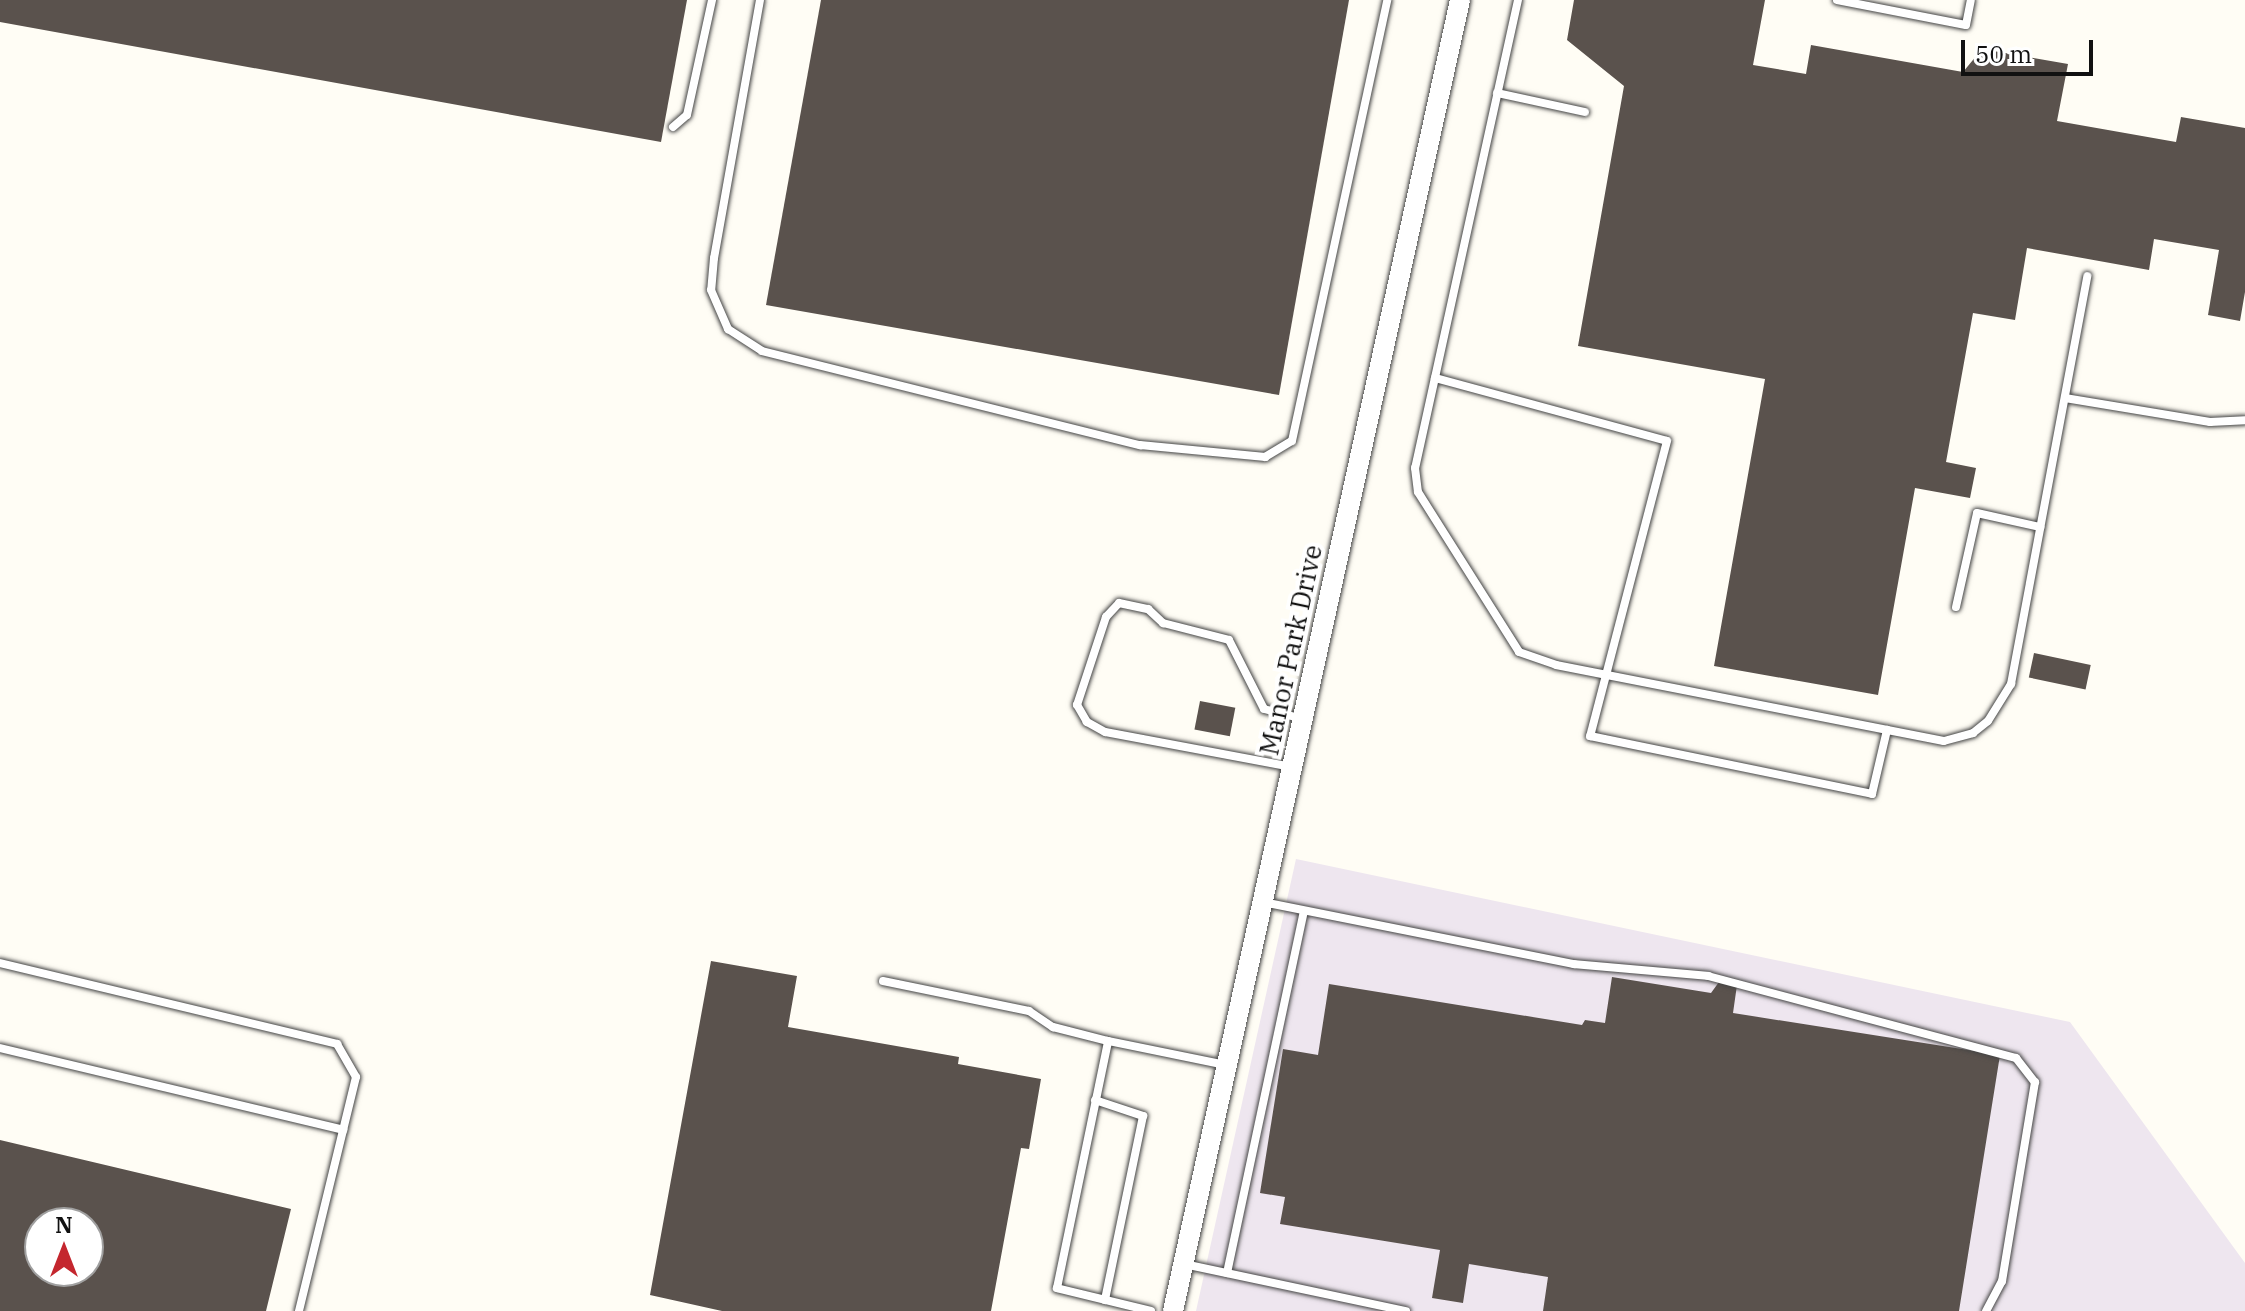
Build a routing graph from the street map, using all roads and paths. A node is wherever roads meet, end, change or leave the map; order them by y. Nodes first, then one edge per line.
1 (712, 0) edge
2 (760, 0) edge
3 (1387, 0) edge
4 (1460, 0) edge
5 (1518, 0) edge
6 (1837, 0) edge
7 (1971, 0) edge
8 (1497, 93) junction
9 (1585, 112) dead end
10 (673, 127) dead end
11 (2087, 276) dead end
12 (1435, 378) junction
13 (2065, 398) junction
14 (2245, 420) edge
15 (2040, 527) junction
16 (1956, 607) dead end
17 (1606, 674) junction
18 (1303, 719) junction
19 (1887, 730) junction
20 (1292, 768) junction
21 (1263, 902) junction
22 (1304, 911) junction
23 (0, 963) edge
24 (883, 981) dead end
25 (1108, 1041) junction
26 (0, 1048) edge
27 (1227, 1065) junction
28 (1095, 1100) junction
29 (343, 1130) junction
30 (1184, 1264) junction
31 (1227, 1273) junction
32 (1105, 1300) junction
33 (1356, 1300) junction
34 (299, 1311) edge
35 (1151, 1311) edge
36 (1173, 1311) edge
37 (1354, 1311) edge
38 (1406, 1311) edge
39 (1986, 1311) edge

1 - 10 lane
2 - 3 lane
4 - 18 street, Manor Park Drive
5 - 8 lane
6 - 7 lane
8 - 9 lane
8 - 12 lane
11 - 13 lane
12 - 17 lane
12 - 17 lane
13 - 14 lane
13 - 15 lane
15 - 16 lane
15 - 19 lane
17 - 19 lane
17 - 19 lane
18 - 20 street, Manor Park Drive
18 - 20 lane
20 - 21 street, Manor Park Drive
21 - 22 lane
21 - 27 street, Manor Park Drive
22 - 31 lane
22 - 39 lane
23 - 29 lane
24 - 25 lane
25 - 27 lane
25 - 28 lane
26 - 29 lane
27 - 30 street, Manor Park Drive
28 - 32 lane
28 - 32 lane
29 - 34 lane
30 - 31 lane
30 - 36 street, Manor Park Drive
31 - 33 lane
32 - 35 lane
33 - 37 lane
33 - 38 lane

